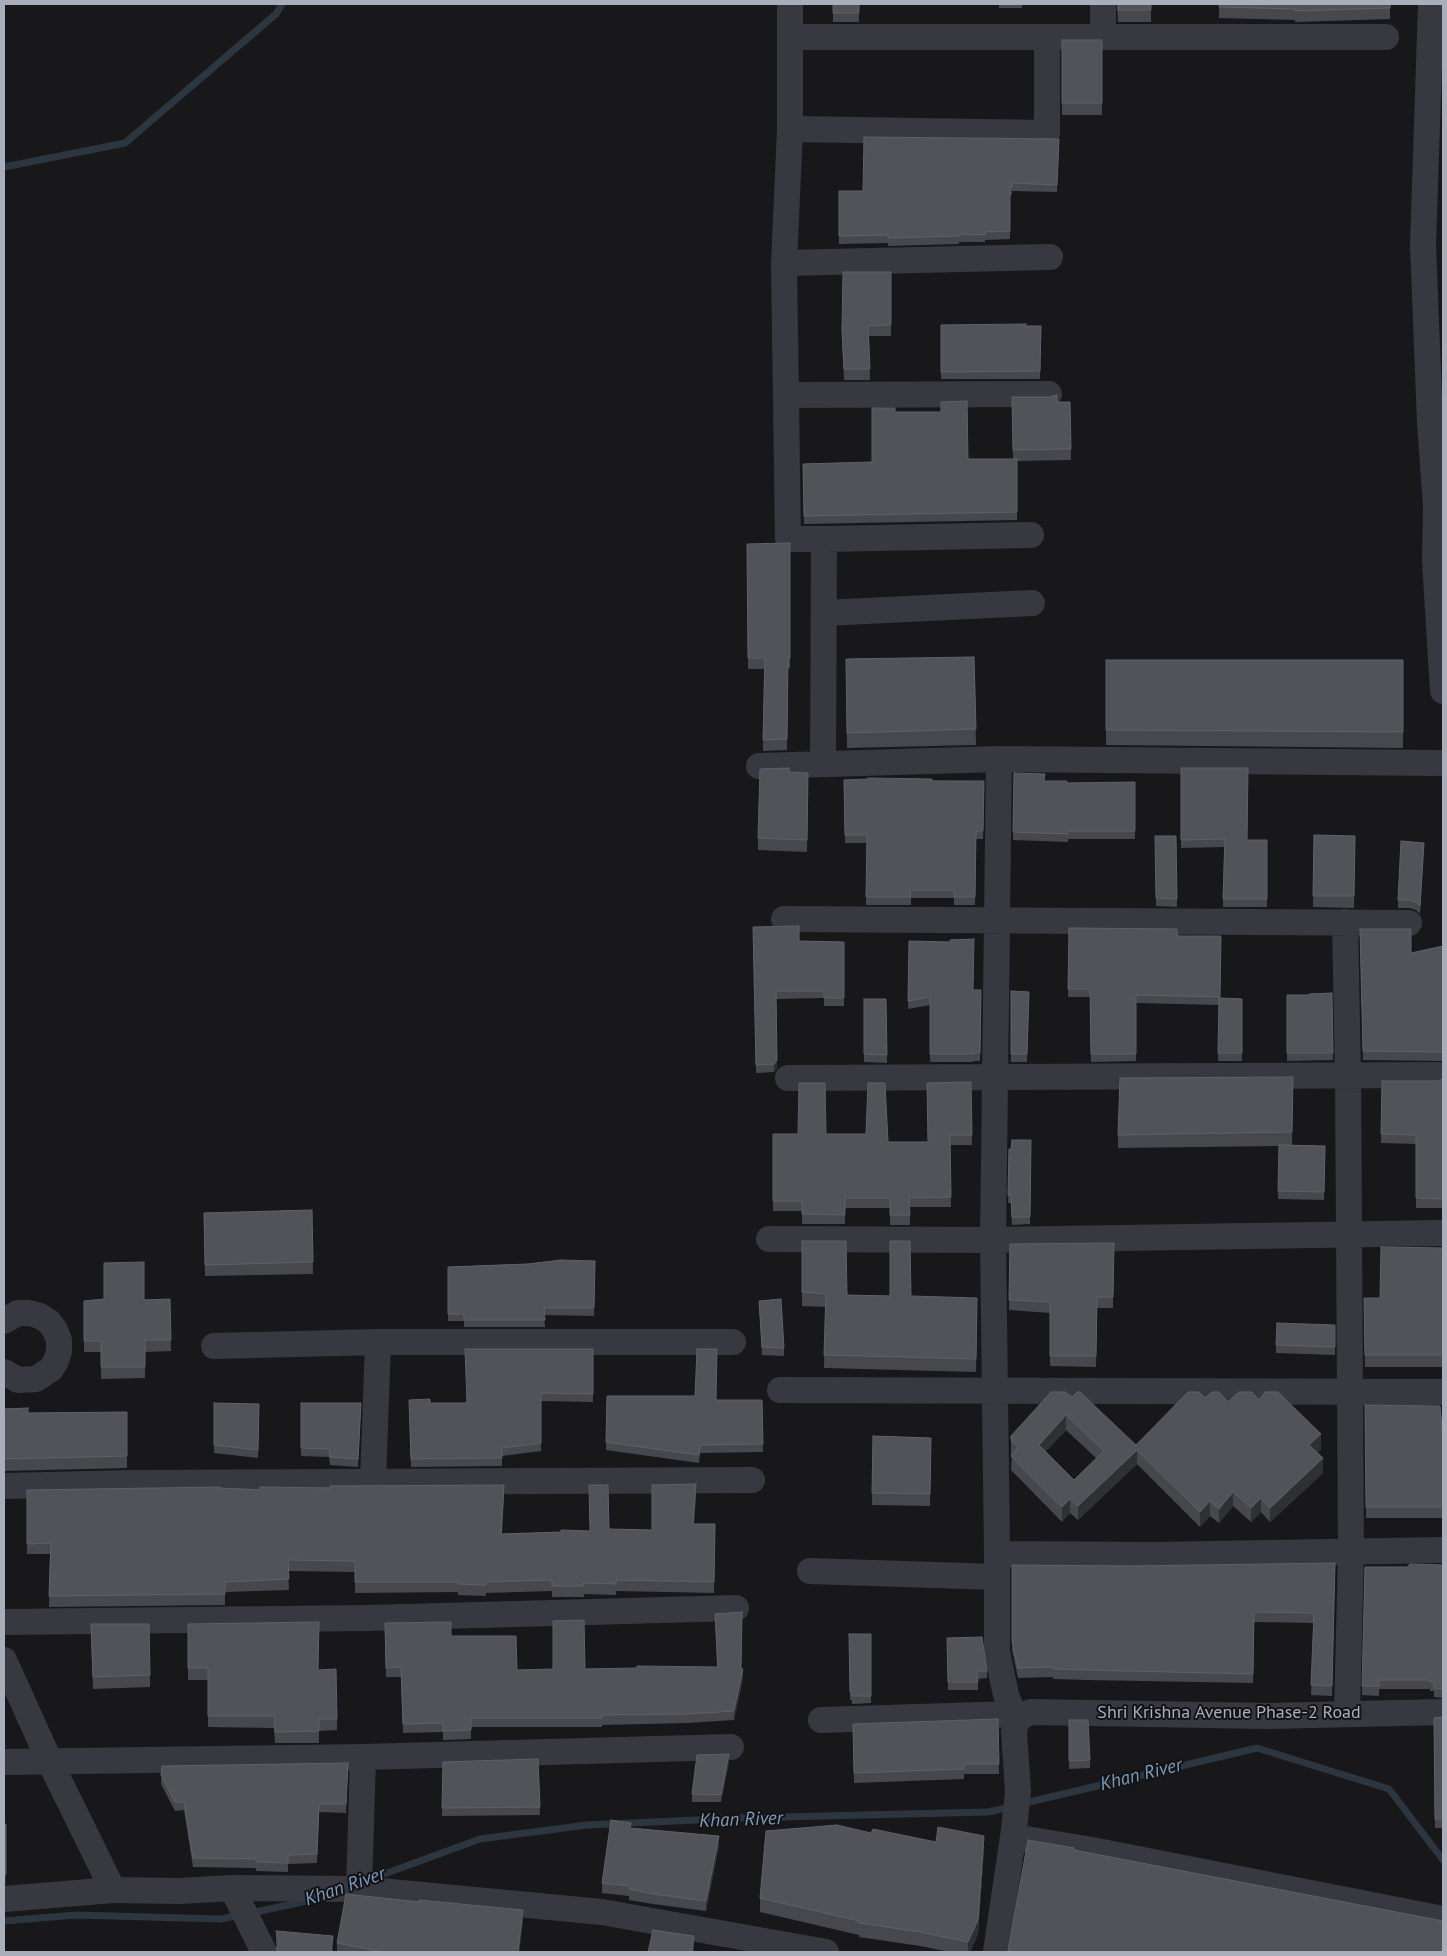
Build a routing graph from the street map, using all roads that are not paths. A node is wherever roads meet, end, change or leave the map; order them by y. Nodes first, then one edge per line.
1 (790, 4) edge
2 (1103, 4) edge
3 (1431, 4) edge
4 (790, 37) junction
5 (1046, 37) junction
6 (1103, 37) junction
7 (1386, 37) dead end
8 (790, 129) junction
9 (1433, 245) edge
10 (1050, 257) dead end
11 (784, 262) junction
12 (1434, 278) edge
13 (1049, 394) dead end
14 (787, 395) junction
15 (1437, 423) edge
16 (1032, 535) dead end
17 (824, 539) junction
18 (1439, 562) edge
19 (1032, 603) dead end
20 (824, 613) junction
21 (1443, 692) edge
22 (999, 759) junction
23 (1443, 763) edge
24 (822, 764) junction
25 (759, 766) dead end
26 (784, 919) dead end
27 (997, 920) junction
28 (1345, 922) junction
29 (1409, 923) dead end
30 (1348, 1075) junction
31 (1438, 1075) dead end
32 (995, 1077) junction
33 (788, 1078) dead end
34 (1443, 1232) edge
35 (1348, 1234) junction
36 (769, 1239) dead end
37 (993, 1240) junction
38 (4, 1321) edge
39 (378, 1342) junction
40 (733, 1342) dead end
41 (214, 1346) dead end
42 (4, 1372) edge
43 (780, 1390) dead end
44 (995, 1390) junction
45 (1349, 1391) junction
46 (1443, 1392) edge
47 (752, 1480) dead end
48 (373, 1481) junction
49 (4, 1486) edge
50 (1443, 1550) edge
51 (1351, 1552) junction
52 (997, 1565) junction
53 (810, 1571) dead end
54 (736, 1608) dead end
55 (4, 1622) edge
56 (4, 1660) edge
57 (1443, 1712) edge
58 (1347, 1714) junction
59 (1015, 1717) junction
60 (821, 1720) dead end
61 (731, 1747) dead end
62 (363, 1758) junction
63 (4, 1762) edge
64 (50, 1762) junction
65 (1014, 1834) junction
66 (232, 1888) junction
67 (359, 1889) junction
68 (114, 1890) junction
69 (4, 1899) edge
70 (1443, 1919) edge
71 (814, 1951) edge
72 (264, 1952) edge
73 (996, 1952) edge

1 - 4 street
2 - 6 street
3 - 9 street
4 - 5 street
4 - 8 street
5 - 6 street
5 - 8 street
6 - 7 street
8 - 11 street
9 - 12 street
10 - 11 street
11 - 14 street
12 - 15 street
13 - 14 street
14 - 17 street
15 - 18 street
16 - 17 street
17 - 20 street
18 - 21 street
19 - 20 street
20 - 24 street
22 - 23 street
22 - 24 street
22 - 27 street
24 - 25 street
26 - 27 street
27 - 28 street
27 - 32 street
28 - 29 street
28 - 30 street
30 - 31 street
30 - 32 street
30 - 35 street
32 - 33 street
32 - 37 street
34 - 35 street
35 - 37 street
35 - 45 street
36 - 37 street
37 - 44 street
38 - 42 street
39 - 40 street
39 - 41 street
39 - 48 street
43 - 44 street
44 - 45 street
44 - 52 street
45 - 46 street
45 - 51 street
47 - 48 street
48 - 49 street
50 - 51 street
51 - 52 street
51 - 58 street
52 - 53 street
52 - 59 street
54 - 55 street
56 - 64 street
57 - 58 street, Shri Krishna Avenue Phase-2 Road
58 - 59 street, Shri Krishna Avenue Phase-2 Road
59 - 60 street, Shri Krishna Avenue Phase-2 Road
59 - 65 street
61 - 62 street
62 - 64 street
62 - 67 street
63 - 64 street
64 - 68 street
65 - 70 street
65 - 73 street
66 - 67 street
66 - 68 street
66 - 72 street
67 - 71 street
68 - 69 street

